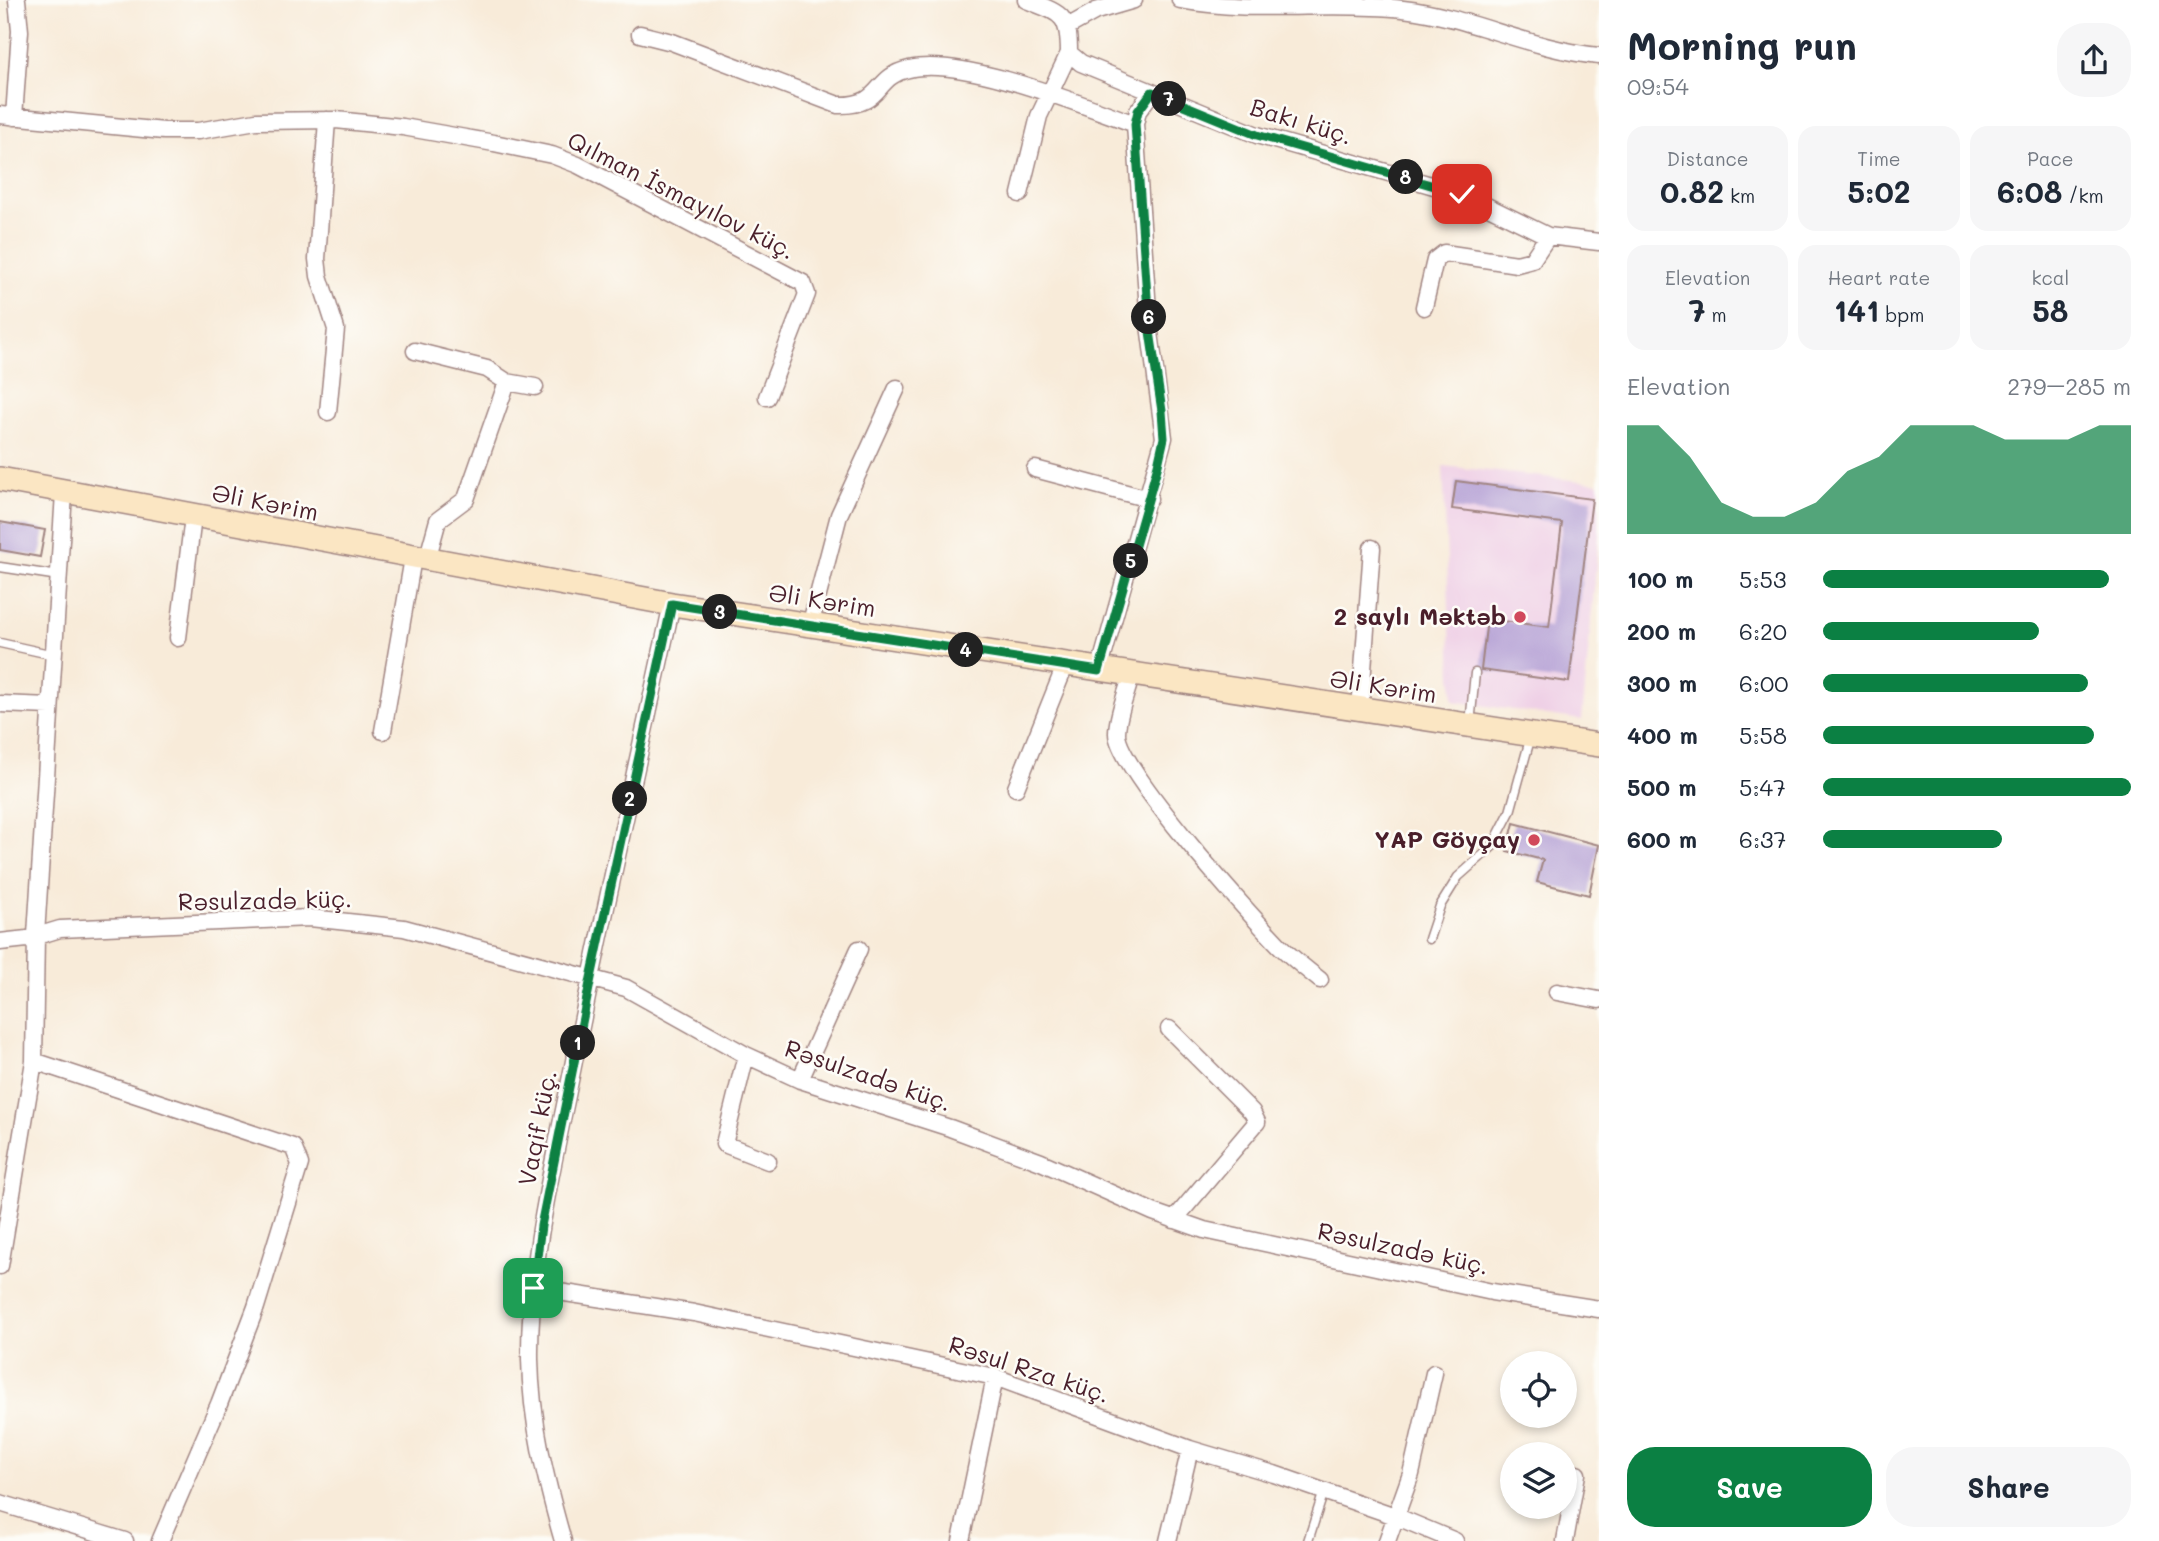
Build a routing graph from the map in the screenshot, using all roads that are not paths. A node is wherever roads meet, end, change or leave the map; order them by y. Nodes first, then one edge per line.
1 (17, 0) edge
2 (1026, 0) edge
3 (1134, 0) edge
4 (1180, 0) edge
5 (1069, 26) junction
6 (640, 34) dead end
7 (1069, 53) junction
8 (1599, 56) edge
9 (1152, 92) junction
10 (1050, 93) junction
11 (7, 116) edge
12 (327, 120) junction
13 (1135, 124) junction
14 (1020, 194) dead end
15 (1548, 236) junction
16 (1599, 242) edge
17 (1424, 307) dead end
18 (415, 351) dead end
19 (507, 382) junction
20 (535, 387) dead end
21 (897, 388) dead end
22 (767, 397) dead end
23 (328, 412) dead end
24 (1035, 469) dead end
25 (0, 479) edge
26 (64, 493) junction
27 (1149, 499) junction
28 (192, 517) junction
29 (1372, 548) dead end
30 (420, 559) junction
31 (0, 567) edge
32 (58, 576) junction
33 (672, 604) junction
34 (810, 626) junction
35 (178, 638) dead end
36 (0, 643) edge
37 (54, 655) junction
38 (1065, 666) junction
39 (1099, 671) junction
40 (1475, 673) dead end
41 (1131, 676) junction
42 (0, 704) edge
43 (50, 706) junction
44 (1360, 710) junction
45 (1469, 727) junction
46 (383, 731) dead end
47 (1531, 736) junction
48 (1599, 745) edge
49 (1016, 788) dead end
50 (36, 935) junction
51 (1429, 939) dead end
52 (0, 942) edge
53 (859, 949) dead end
54 (591, 978) junction
55 (1320, 980) dead end
56 (1557, 992) dead end
57 (1599, 1000) edge
58 (1169, 1029) dead end
59 (746, 1055) junction
60 (34, 1061) junction
61 (800, 1080) junction
62 (768, 1161) dead end
63 (1174, 1220) junction
64 (0, 1266) edge
65 (533, 1288) junction
66 (1599, 1309) edge
67 (1434, 1373) dead end
68 (995, 1377) junction
69 (1189, 1449) junction
70 (1324, 1491) junction
71 (0, 1503) edge
72 (1395, 1516) junction
73 (1569, 1519) edge
74 (125, 1541) edge
75 (160, 1541) edge
76 (563, 1541) edge
77 (961, 1541) edge
78 (1168, 1541) edge
79 (1308, 1541) edge
80 (1387, 1541) edge
81 (1455, 1541) edge
82 (1565, 1541) edge

1 - 11 street
2 - 5 street
3 - 5 street
4 - 8 street
5 - 7 street
6 - 10 street
7 - 9 street, Bakı küç.
7 - 10 street
9 - 13 street
9 - 15 street, Bakı küç.
10 - 13 street
10 - 14 street
11 - 12 street, Qılman İsmayılov küç.
12 - 22 street, Qılman İsmayılov küç.
12 - 23 street
13 - 27 street
15 - 16 street, Bakı küç.
15 - 17 street
18 - 19 street
19 - 20 street
19 - 30 street
21 - 34 street
24 - 27 street
25 - 26 main road, Əli Kərim
26 - 28 main road, Əli Kərim
26 - 32 street
27 - 39 street
28 - 30 main road, Əli Kərim
28 - 35 street
29 - 44 street
30 - 33 main road, Əli Kərim
30 - 46 street
31 - 32 lane
32 - 37 street
33 - 34 main road, Əli Kərim
33 - 54 street, Vaqif küç.
34 - 38 main road, Əli Kərim
36 - 37 lane
37 - 43 street
38 - 39 main road, Əli Kərim
38 - 49 street
39 - 41 main road, Əli Kərim
40 - 45 lane
41 - 44 main road, Əli Kərim
41 - 55 street
42 - 43 street
43 - 50 street
44 - 45 main road, Əli Kərim
45 - 47 main road, Əli Kərim
47 - 48 main road, Əli Kərim
47 - 51 lane
50 - 52 street, Rəsulzadə küç.
50 - 54 street, Rəsulzadə küç.
50 - 60 street
53 - 61 street
54 - 59 street, Rəsulzadə küç.
54 - 65 street, Vaqif küç.
56 - 57 street
58 - 63 street
59 - 61 street, Rəsulzadə küç.
59 - 62 street
60 - 64 street
60 - 75 street
61 - 63 street, Rəsulzadə küç.
63 - 66 street, Rəsulzadə küç.
65 - 68 street, Rəsul Rza küç.
65 - 76 street, Vaqif küç.
67 - 72 street
68 - 69 street, Rəsul Rza küç.
68 - 77 street
69 - 70 street, Rəsul Rza küç.
69 - 78 street
70 - 72 street, Rəsul Rza küç.
70 - 79 lane
71 - 74 street
72 - 80 street
72 - 81 street, Rəsul Rza küç.
73 - 82 street

